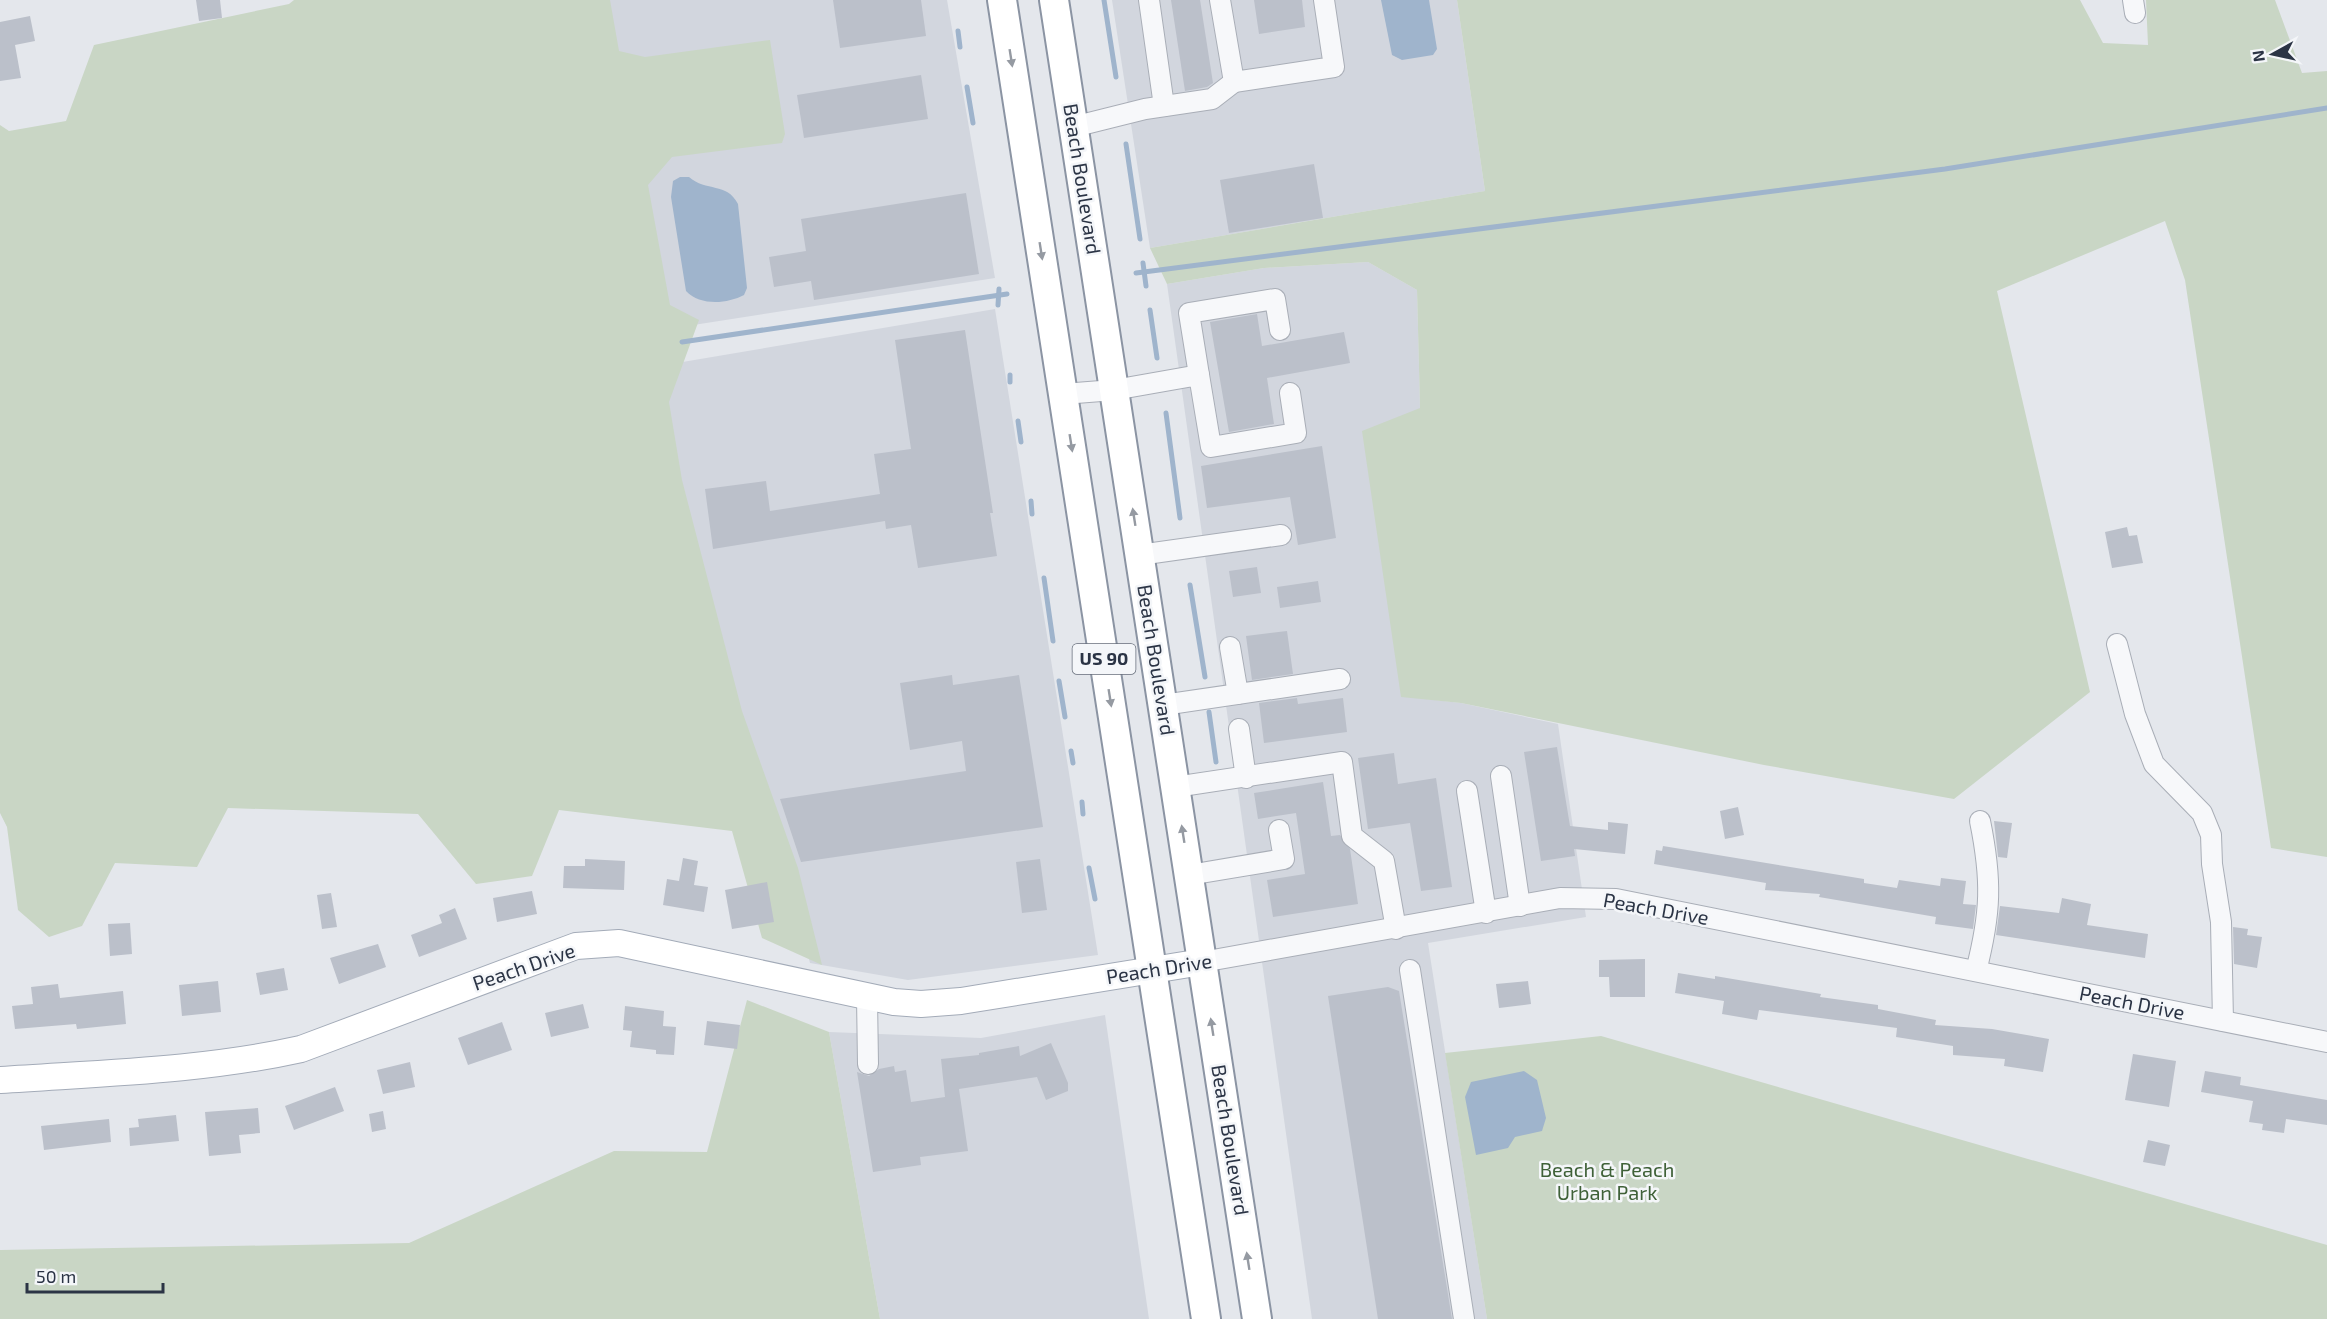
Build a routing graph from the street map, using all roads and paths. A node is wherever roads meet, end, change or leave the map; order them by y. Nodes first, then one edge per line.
1 (1002, 0) edge
2 (1054, 0) edge
3 (1149, 0) edge
4 (1220, 0) edge
5 (1323, 0) edge
6 (1234, 82) junction
7 (1164, 106) junction
8 (1073, 127) junction
9 (1280, 330) dead end
10 (1199, 375) junction
11 (1114, 390) junction
12 (1290, 393) dead end
13 (1063, 394) junction
14 (1281, 535) dead end
15 (1139, 555) junction
16 (2117, 644) dead end
17 (1230, 647) dead end
18 (1340, 679) dead end
19 (1238, 694) junction
20 (1162, 705) junction
21 (1239, 729) dead end
22 (1501, 776) dead end
23 (1246, 778) junction
24 (1175, 786) junction
25 (1467, 791) dead end
26 (1980, 821) dead end
27 (1279, 830) dead end
28 (1189, 875) junction
29 (1520, 906) junction
30 (1486, 912) junction
31 (1396, 929) junction
32 (1202, 962) junction
33 (1153, 970) junction
34 (1410, 970) dead end
35 (1976, 972) junction
36 (867, 997) junction
37 (2223, 1021) junction
38 (2327, 1042) edge
39 (868, 1064) dead end
40 (0, 1080) edge
41 (1206, 1319) edge
42 (1257, 1319) edge
43 (1464, 1319) edge

1 -> 13 highway, US 90
2 - 8 highway, Beach Boulevard / US 90
3 - 7 street
4 - 6 street
5 - 6 street
6 - 7 street
7 - 8 street
8 - 11 highway, Beach Boulevard / US 90
9 - 10 street
10 - 11 street
10 - 12 street
11 - 13 street
15 -> 11 highway, Beach Boulevard / US 90
13 -> 33 highway, US 90
14 - 15 street
15 - 20 highway, Beach Boulevard / US 90
16 - 37 street
17 - 19 street
18 - 19 street
19 - 20 street
20 - 24 highway, Beach Boulevard / US 90
21 - 23 street
22 - 29 street
23 - 24 street
23 - 31 street
28 -> 24 highway, Beach Boulevard / US 90
25 - 30 street
26 - 35 street
27 - 28 street
28 - 32 highway, Beach Boulevard / US 90
29 - 30 street, Peach Drive
29 - 35 street, Peach Drive
30 - 31 street, Peach Drive
31 - 32 street, Peach Drive
32 - 33 main road, Peach Drive
42 -> 32 highway, Beach Boulevard / US 90
33 - 36 main road, Peach Drive
33 - 41 highway, US 90
34 - 43 street
35 - 37 street, Peach Drive
36 - 39 street
36 - 40 main road, Peach Drive
37 - 38 street, Peach Drive

